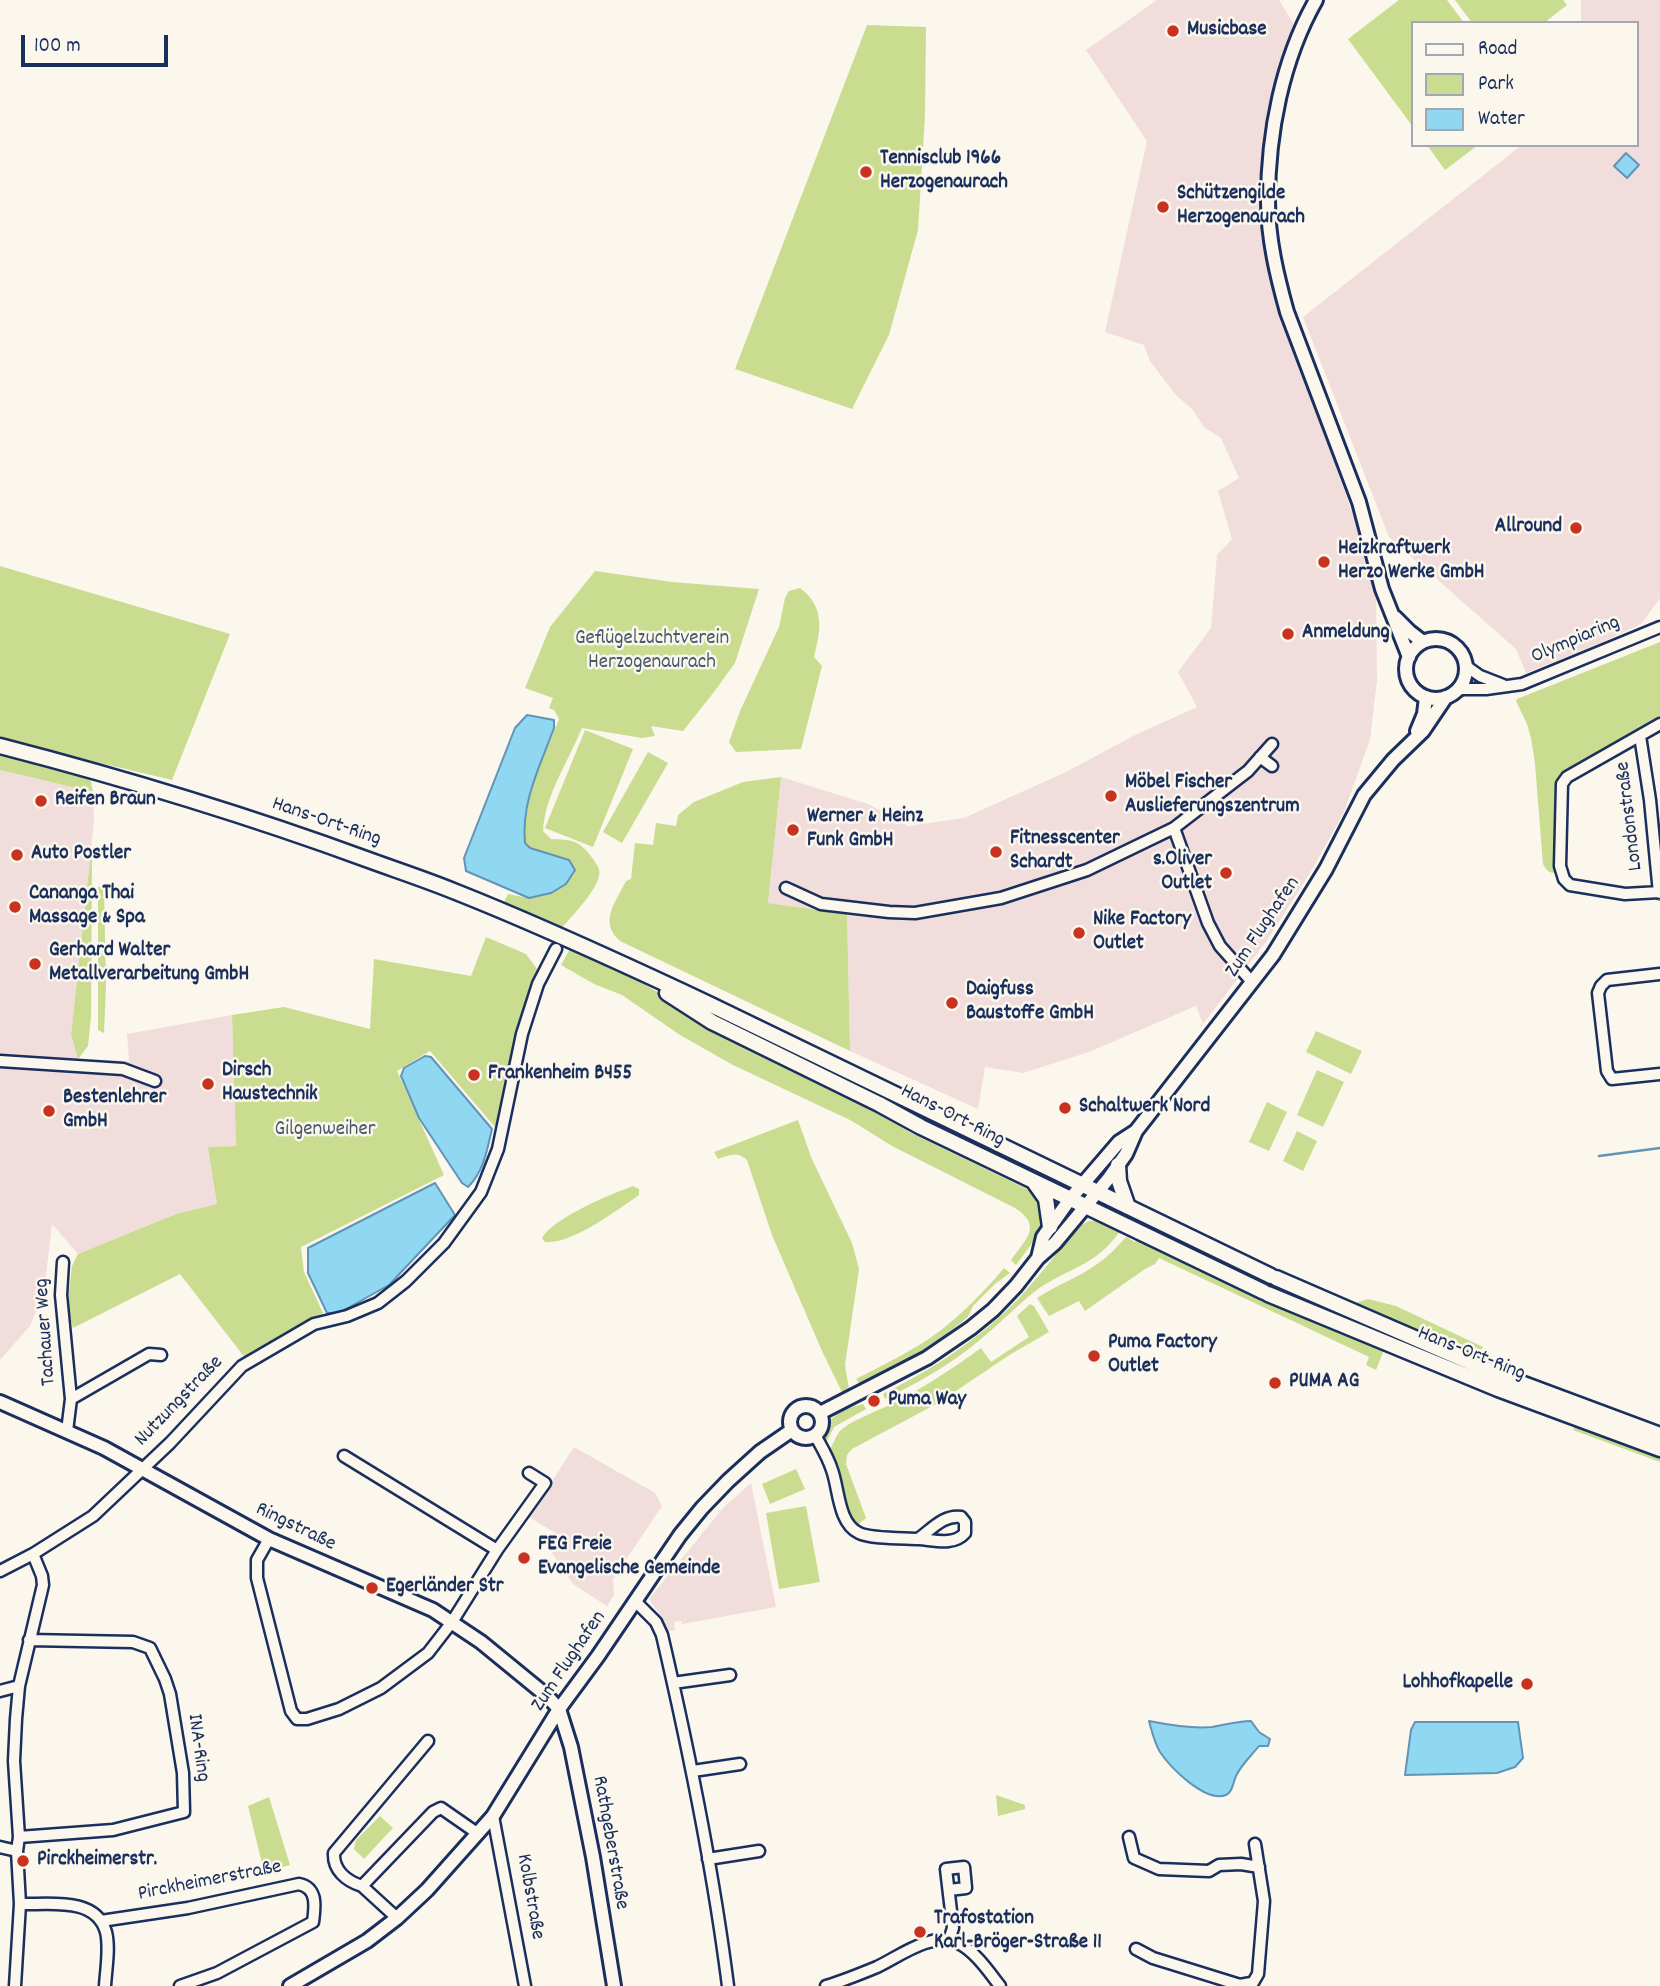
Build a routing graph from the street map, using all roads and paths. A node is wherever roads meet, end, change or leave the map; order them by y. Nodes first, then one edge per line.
1 (1316, 0) edge
2 (1392, 614) junction
3 (1660, 627) edge
4 (1423, 642) junction
5 (1409, 657) junction
6 (1466, 666) junction
7 (1507, 686) junction
8 (1458, 689) junction
9 (1426, 698) junction
10 (1446, 698) junction
11 (1660, 724) edge
12 (1640, 736) junction
13 (1412, 741) junction
14 (1272, 744) dead end
15 (0, 746) edge
16 (1260, 757) junction
17 (1272, 766) dead end
18 (1174, 828) junction
19 (786, 888) dead end
20 (1660, 892) edge
21 (556, 949) dead end
22 (628, 967) junction
23 (1660, 974) edge
24 (1252, 982) junction
25 (0, 1061) edge
26 (1660, 1074) edge
27 (155, 1081) dead end
28 (1136, 1131) junction
29 (1122, 1160) junction
30 (1033, 1181) junction
31 (1083, 1185) junction
32 (1097, 1192) junction
33 (1070, 1199) junction
34 (1085, 1206) junction
35 (1128, 1207) junction
36 (1050, 1227) junction
37 (1038, 1258) junction
38 (63, 1262) dead end
39 (161, 1355) dead end
40 (71, 1399) junction
41 (0, 1402) edge
42 (820, 1413) junction
43 (792, 1430) junction
44 (67, 1431) junction
45 (815, 1435) junction
46 (1660, 1435) edge
47 (1660, 1450) edge
48 (344, 1456) dead end
49 (141, 1470) junction
50 (529, 1473) dead end
51 (269, 1539) junction
52 (918, 1539) dead end
53 (497, 1550) junction
54 (33, 1554) junction
55 (0, 1571) edge
56 (635, 1601) junction
57 (452, 1622) junction
58 (29, 1640) junction
59 (730, 1675) dead end
60 (673, 1683) junction
61 (19, 1686) junction
62 (0, 1691) edge
63 (559, 1709) junction
64 (428, 1741) dead end
65 (740, 1764) dead end
66 (693, 1771) junction
67 (493, 1816) junction
68 (473, 1831) junction
69 (19, 1837) junction
70 (1129, 1837) dead end
71 (1255, 1844) dead end
72 (0, 1847) edge
73 (18, 1851) junction
74 (759, 1851) dead end
75 (708, 1858) junction
76 (1259, 1867) junction
77 (362, 1886) junction
78 (949, 1890) dead end
79 (20, 1904) junction
80 (397, 1918) junction
81 (101, 1921) junction
82 (949, 1940) junction
83 (1136, 1949) dead end
84 (1251, 1985) edge
85 (15, 1986) edge
86 (105, 1986) edge
87 (180, 1986) edge
88 (290, 1986) edge
89 (525, 1986) edge
90 (614, 1986) edge
91 (728, 1986) edge
92 (826, 1986) edge
93 (1000, 1986) edge

1 - 2 street
2 - 4 street
2 - 5 street
3 - 7 street, Olympiaring
4 - 5 street
4 - 6 street
5 - 9 street
6 - 7 street
6 - 8 street
7 - 8 street, Olympiaring
8 - 10 street
9 - 10 street
9 - 13 street, Zum Flughafen
10 - 13 street, Zum Flughafen
11 - 12 street
12 - 20 street, Londonstraße
12 - 20 street
13 - 24 street, Zum Flughafen
14 - 16 street
15 - 22 main road, Hans-Ort-Ring
16 - 17 street
16 - 18 street
18 - 19 street
18 - 24 street
21 - 49 street, Nutzungstraße
22 - 30 main road, Hans-Ort-Ring
22 - 31 main road, Hans-Ort-Ring
23 - 26 street
24 - 28 street, Zum Flughafen
25 - 27 street
28 - 29 street, Zum Flughafen
28 - 31 street, Zum Flughafen
29 - 32 street, Zum Flughafen
29 - 35 main road
30 - 33 main road, Hans-Ort-Ring
30 - 36 main road
31 - 32 main road, Hans-Ort-Ring
31 - 33 street, Zum Flughafen
32 - 34 street, Zum Flughafen
32 - 35 main road, Hans-Ort-Ring
33 - 34 main road, Hans-Ort-Ring
33 - 36 street, Zum Flughafen
34 - 37 street, Zum Flughafen
34 - 47 main road, Hans-Ort-Ring
35 - 46 main road, Hans-Ort-Ring
36 - 37 street, Zum Flughafen
37 - 42 street, Zum Flughafen
38 - 40 street, Tachauer Weg
39 - 40 street, Tachauer Weg
40 - 44 street, Tachauer Weg
41 - 44 street, Ringstraße
42 - 43 street
42 - 45 street
43 - 45 street
43 - 56 street, Zum Flughafen
44 - 49 street, Ringstraße
45 - 52 street
48 - 53 street
49 - 51 street, Ringstraße
49 - 54 street, Nutzungstraße
50 - 53 street
51 - 57 street, Ringstraße
51 - 57 street
53 - 57 street
54 - 55 street, Nutzungstraße
54 - 58 street
56 - 60 street
56 - 63 street, Zum Flughafen
57 - 63 street, Ringstraße
58 - 61 street
58 - 69 street, INA-Ring
59 - 60 street
60 - 66 street
61 - 62 street
61 - 69 street
63 - 67 street, Zum Flughafen
63 - 90 street, Rathgeberstraße
64 - 77 street
65 - 66 street
66 - 75 street
67 - 68 street, Zum Flughafen
67 - 89 street, Kolbstraße
68 - 77 street
68 - 80 street, Zum Flughafen
69 - 73 street
70 - 76 street
71 - 76 street
72 - 73 street
73 - 79 street
74 - 75 street
75 - 91 street
76 - 84 street
77 - 80 street
78 - 82 street
79 - 81 street
79 - 85 street
80 - 88 street, Zum Flughafen
81 - 86 street
81 - 87 street, Pirckheimerstraße
82 - 92 street
82 - 93 street
83 - 84 street

